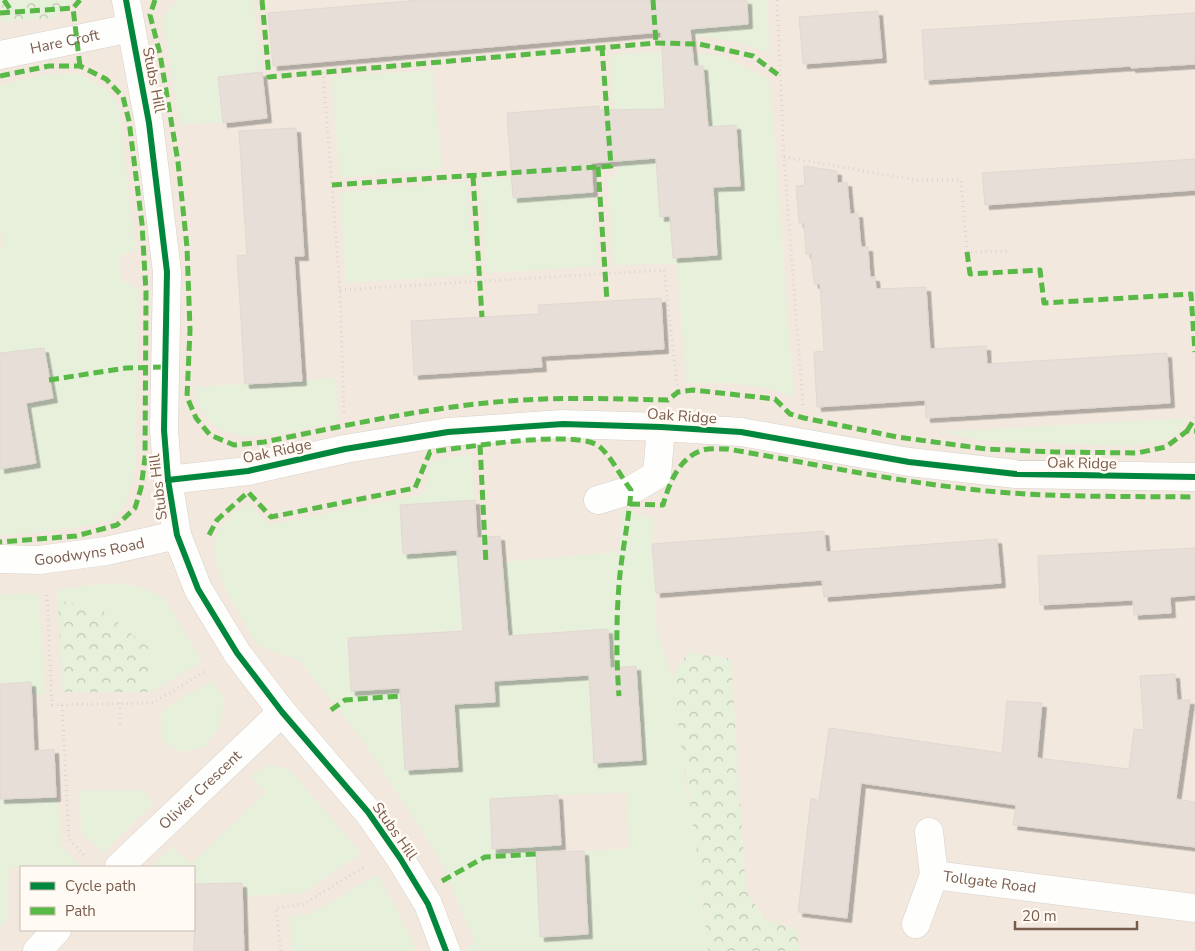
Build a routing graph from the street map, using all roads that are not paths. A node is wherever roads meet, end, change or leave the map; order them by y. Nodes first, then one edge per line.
1 (126, 0) edge
2 (131, 28) junction
3 (0, 55) edge
4 (672, 427) junction
5 (1195, 477) edge
6 (168, 480) junction
7 (598, 500) dead end
8 (177, 535) junction
9 (0, 559) edge
10 (282, 712) junction
11 (928, 832) dead end
12 (120, 866) edge
13 (934, 875) junction
14 (1195, 908) edge
15 (916, 924) dead end
16 (56, 931) edge
17 (37, 951) edge
18 (446, 951) edge

1 - 2 street, Stubs Hill
2 - 3 street, Hare Croft
2 - 6 street, Stubs Hill
4 - 5 street, Oak Ridge
4 - 6 street, Oak Ridge
4 - 7 street
6 - 8 street, Stubs Hill
8 - 9 street, Goodwyns Road
8 - 10 street, Stubs Hill
10 - 12 street, Olivier Crescent
10 - 18 street, Stubs Hill
11 - 13 street, Tollgate Road
13 - 14 street, Tollgate Road
13 - 15 street, Tollgate Road
16 - 17 street

